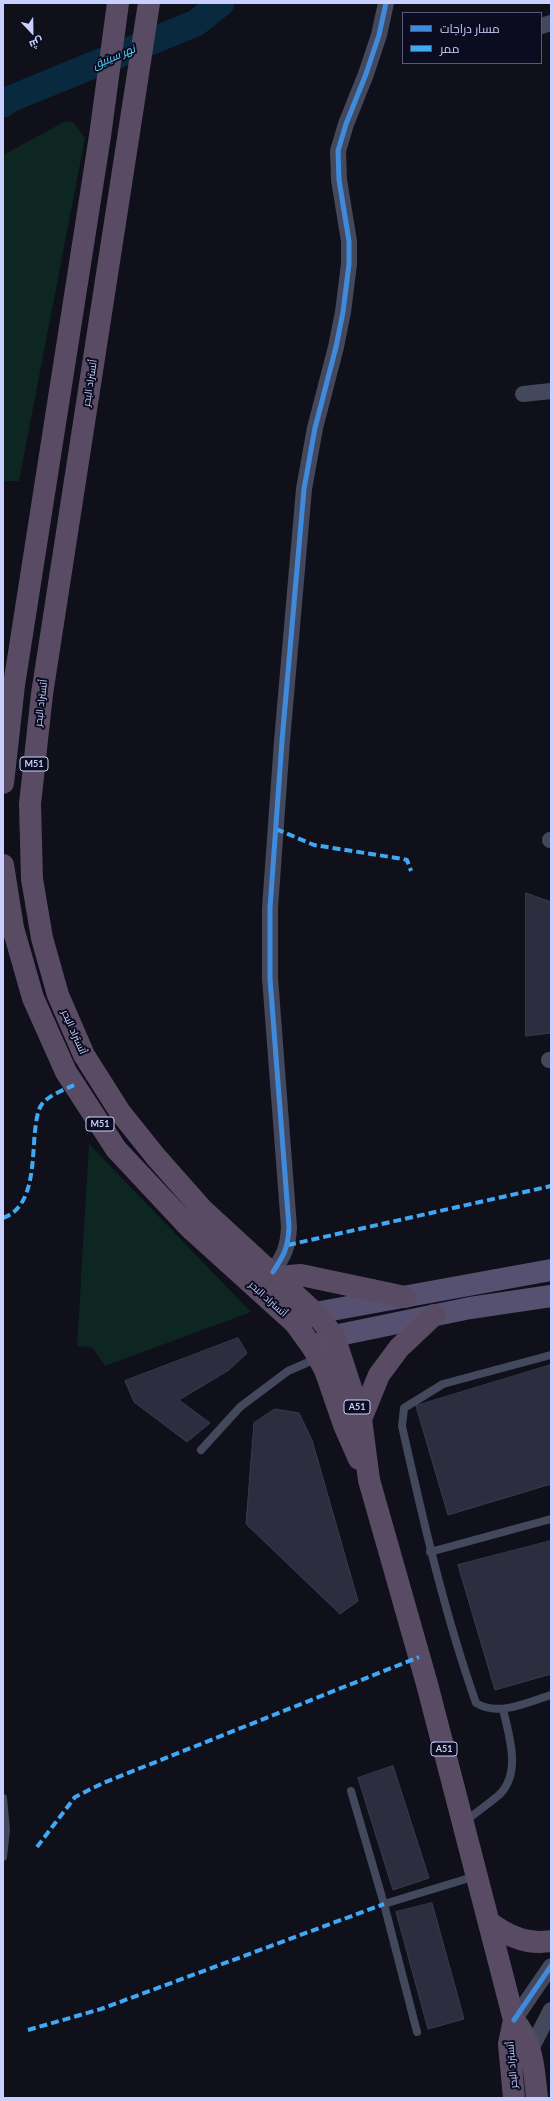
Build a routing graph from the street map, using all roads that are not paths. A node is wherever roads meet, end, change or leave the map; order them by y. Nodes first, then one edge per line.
1 (118, 3) edge
2 (149, 3) edge
3 (386, 3) edge
4 (551, 391) edge
5 (523, 394) dead end
6 (3, 783) edge
7 (3, 864) edge
8 (551, 1270) edge
9 (275, 1275) junction
10 (551, 1296) edge
11 (405, 1297) junction
12 (315, 1312) junction
13 (434, 1315) junction
14 (295, 1323) junction
15 (334, 1336) junction
16 (316, 1353) junction
17 (551, 1355) edge
18 (361, 1419) junction
19 (201, 1450) dead end
20 (369, 1480) junction
21 (551, 1519) edge
22 (430, 1552) junction
23 (551, 1695) edge
24 (503, 1709) junction
25 (351, 1791) dead end
26 (3, 1798) edge
27 (463, 1822) junction
28 (3, 1857) edge
29 (477, 1876) junction
30 (384, 1904) junction
31 (489, 1922) junction
32 (551, 1941) edge
33 (551, 1966) edge
34 (551, 2010) edge
35 (514, 2020) junction
36 (417, 2032) dead end
37 (531, 2049) junction
38 (514, 2098) edge
39 (537, 2098) edge

1 - 6 highway, M51
2 - 9 highway, أتستراد البحر / M51
3 - 9 street
4 - 5 street
7 - 14 highway, أتستراد البحر / M51
8 - 11 main road
9 - 11 highway
9 - 12 highway, أتستراد البحر / M51
10 - 13 main road
11 - 12 main road
12 - 14 main road
12 - 15 highway, A51
13 - 15 main road
13 - 18 highway
14 - 16 highway, أتستراد البحر / A51
15 - 16 main road
15 - 18 highway, A51
16 - 19 lane
16 - 20 highway, A51
17 - 22 lane
18 - 20 highway, A51
20 - 27 highway, A51
21 - 22 lane
22 - 24 lane
23 - 24 lane
24 - 27 lane
25 - 30 lane
26 - 28 lane
27 - 29 highway, A51
29 - 30 lane
29 - 31 highway, A51
30 - 36 lane
31 - 32 highway
31 - 35 highway, A51
33 - 35 street
34 - 37 street
35 - 37 highway, أتستراد البحر / A51
35 - 38 highway, أتستراد البحر / A51
37 - 39 highway, أتستراد البحر / A51

